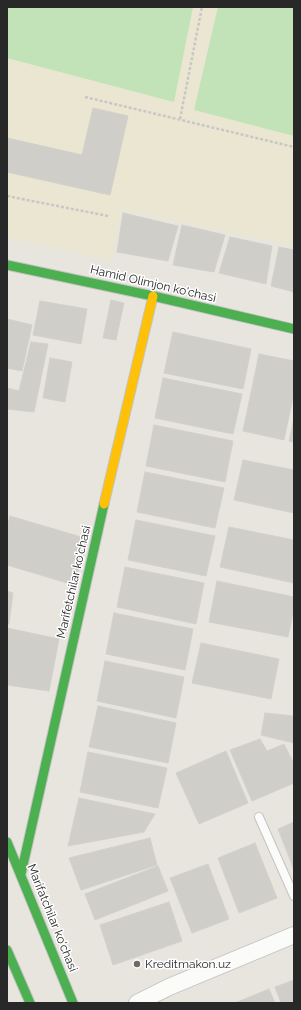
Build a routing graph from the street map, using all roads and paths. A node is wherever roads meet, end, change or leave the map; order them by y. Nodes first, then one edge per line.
1 (202, 7) edge
2 (85, 97) dead end
3 (180, 119) junction
4 (294, 147) edge
5 (7, 196) edge
6 (108, 216) dead end
7 (7, 265) edge
8 (153, 296) junction
9 (294, 329) edge
10 (259, 817) dead end
11 (7, 842) edge
12 (21, 874) junction
13 (294, 896) edge
14 (294, 936) edge
15 (7, 950) edge
16 (13, 976) edge
17 (30, 1003) edge
18 (73, 1003) edge
19 (137, 1003) edge

1 - 3 path
2 - 3 path
3 - 4 path
5 - 6 path
7 - 8 street, Hamid Olimjon ko'chasi
8 - 9 street, Hamid Olimjon ko'chasi
8 - 12 street, Marifetchilar ko'chasi
10 - 13 lane
11 - 12 street, Marifatchilar ko'chasi
12 - 18 street, Marifatchilar ko'chasi
14 - 19 street
15 - 16 street
16 - 17 street

